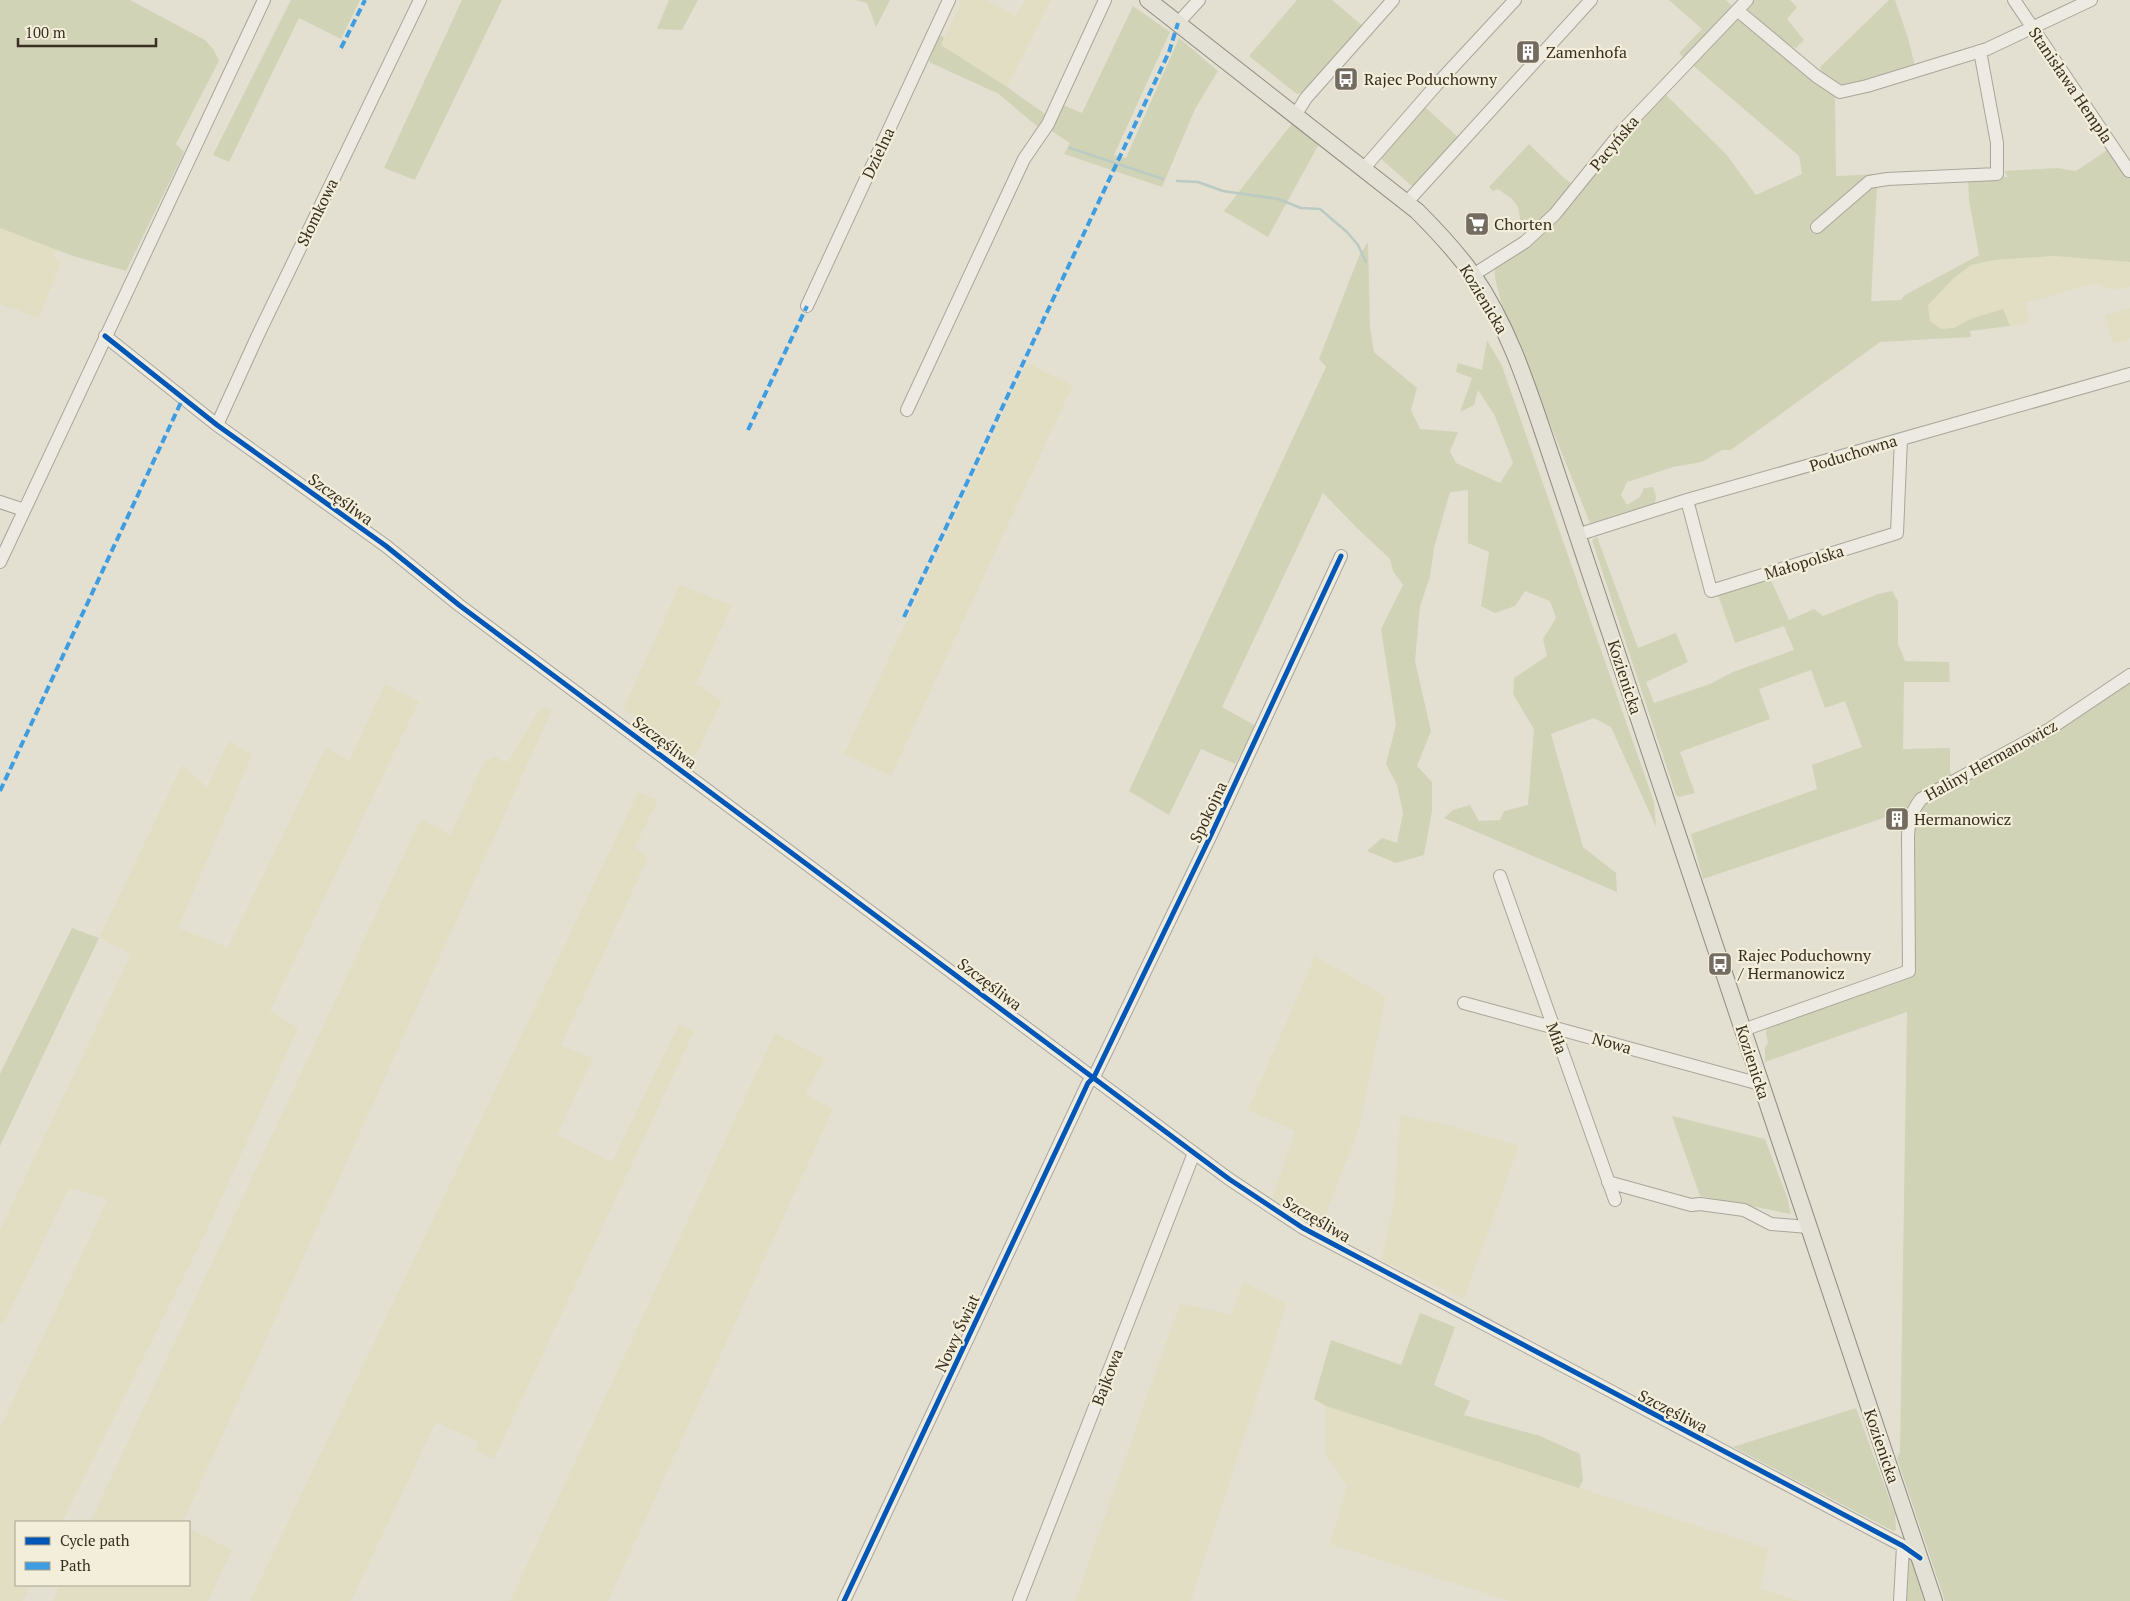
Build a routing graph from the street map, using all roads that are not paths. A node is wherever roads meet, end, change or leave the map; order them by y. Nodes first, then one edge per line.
1 (264, 0) edge
2 (420, 0) edge
3 (949, 0) edge
4 (1105, 0) edge
5 (1148, 0) edge
6 (1198, 0) edge
7 (1394, 0) edge
8 (1515, 0) edge
9 (1591, 0) edge
10 (1747, 0) edge
11 (2014, 0) edge
12 (2091, 0) edge
13 (1737, 10) junction
14 (1178, 23) junction
15 (2033, 28) junction
16 (1980, 51) junction
17 (1296, 114) junction
18 (1364, 168) junction
19 (2129, 171) dead end
20 (1407, 202) junction
21 (1817, 227) dead end
22 (1473, 275) junction
23 (807, 306) dead end
24 (105, 336) junction
25 (2130, 374) edge
26 (907, 410) dead end
27 (217, 425) junction
28 (1901, 439) junction
29 (1687, 500) junction
30 (0, 502) edge
31 (24, 510) junction
32 (1577, 535) junction
33 (1341, 556) dead end
34 (0, 562) edge
35 (2130, 675) edge
36 (1500, 876) dead end
37 (1464, 1003) dead end
38 (1553, 1026) junction
39 (1743, 1030) junction
40 (1094, 1077) junction
41 (1760, 1084) junction
42 (1194, 1153) junction
43 (1608, 1182) junction
44 (1615, 1200) dead end
45 (1808, 1227) junction
46 (1903, 1546) junction
47 (1920, 1558) junction
48 (844, 1601) edge
49 (1019, 1601) edge
50 (1900, 1601) edge
51 (1934, 1601) edge

1 - 24 street
2 - 27 street, Słomkowa
3 - 23 street, Dzielna
4 - 26 street
5 - 14 main road, Kozienicka
6 - 14 street
7 - 17 street
8 - 18 street
9 - 20 street
10 - 13 street, Pacyńska
11 - 15 street, Stanisława Hempla
12 - 15 street
13 - 16 street
13 - 22 street, Pacyńska
14 - 17 main road, Kozienicka
15 - 16 street
15 - 19 street, Stanisława Hempla
16 - 21 street
17 - 18 main road, Kozienicka
18 - 20 main road, Kozienicka
20 - 22 main road, Kozienicka
22 - 32 main road, Kozienicka
24 - 27 street, Szczęśliwa
24 - 31 street
25 - 28 street, Poduchowna
27 - 40 street, Szczęśliwa
28 - 29 street, Poduchowna
28 - 29 street, Małopolska
29 - 32 street, Poduchowna
30 - 31 street
31 - 34 street
32 - 39 main road, Kozienicka
33 - 40 street, Spokojna
35 - 39 street, Haliny Hermanowicz
36 - 38 street, Miła
37 - 38 street, Nowa
38 - 41 street, Nowa
38 - 43 street, Miła
39 - 41 main road, Kozienicka
40 - 42 street, Szczęśliwa
40 - 48 street, Nowy Świat
41 - 45 main road, Kozienicka
42 - 46 street, Szczęśliwa
42 - 49 street, Bajkowa
43 - 44 street, Miła
43 - 45 street
45 - 47 main road, Kozienicka
46 - 47 street, Szczęśliwa
46 - 50 street
47 - 51 main road, Kozienicka

